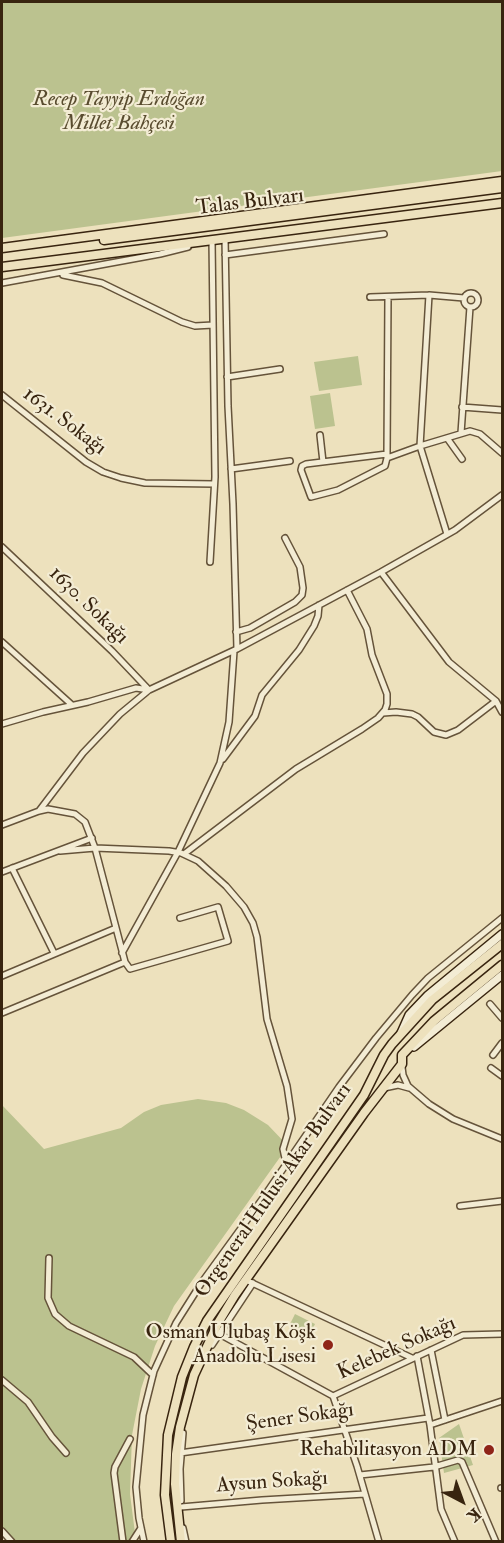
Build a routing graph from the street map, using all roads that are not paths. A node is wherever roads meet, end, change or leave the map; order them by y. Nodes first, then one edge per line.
1 (502, 182) edge
2 (502, 188) edge
3 (502, 203) edge
4 (384, 234) dead end
5 (225, 238) junction
6 (212, 240) junction
7 (2, 248) edge
8 (2, 253) edge
9 (225, 255) junction
10 (2, 267) edge
11 (58, 274) junction
12 (2, 283) edge
13 (429, 295) junction
14 (370, 297) dead end
15 (388, 297) junction
16 (464, 298) junction
17 (470, 307) junction
18 (213, 325) junction
19 (280, 369) dead end
20 (227, 377) junction
21 (2, 395) edge
22 (462, 407) junction
23 (502, 410) edge
24 (461, 433) junction
25 (320, 435) dead end
26 (447, 438) junction
27 (420, 446) junction
28 (502, 453) edge
29 (387, 456) junction
30 (462, 459) dead end
31 (290, 462) dead end
32 (323, 462) junction
33 (231, 469) junction
34 (214, 484) junction
35 (502, 495) edge
36 (447, 534) junction
37 (285, 538) dead end
38 (2, 547) edge
39 (210, 562) dead end
40 (381, 572) junction
41 (347, 590) junction
42 (319, 605) junction
43 (236, 633) junction
44 (2, 642) edge
45 (235, 650) junction
46 (149, 690) junction
47 (499, 703) edge
48 (72, 705) junction
49 (502, 712) edge
50 (383, 713) junction
51 (2, 724) edge
52 (220, 763) junction
53 (39, 811) junction
54 (2, 825) edge
55 (92, 838) junction
56 (95, 848) junction
57 (60, 851) junction
58 (181, 853) junction
59 (12, 868) junction
60 (2, 872) edge
61 (180, 918) dead end
62 (502, 918) edge
63 (116, 928) junction
64 (502, 934) edge
65 (502, 944) edge
66 (54, 953) junction
67 (122, 953) junction
68 (125, 963) junction
69 (502, 965) edge
70 (502, 975) edge
71 (2, 976) edge
72 (490, 1004) dead end
73 (2, 1013) edge
74 (502, 1018) edge
75 (401, 1033) junction
76 (502, 1043) edge
77 (493, 1055) dead end
78 (402, 1060) junction
79 (491, 1068) dead end
80 (502, 1076) edge
81 (382, 1089) junction
82 (411, 1089) junction
83 (502, 1139) edge
84 (286, 1163) junction
85 (502, 1201) edge
86 (460, 1206) dead end
87 (49, 1258) dead end
88 (249, 1281) junction
89 (216, 1332) junction
90 (502, 1334) edge
91 (431, 1350) junction
92 (415, 1357) junction
93 (153, 1375) junction
94 (2, 1380) edge
95 (333, 1396) junction
96 (502, 1401) edge
97 (428, 1418) junction
98 (445, 1420) junction
99 (430, 1425) junction
100 (343, 1429) junction
101 (130, 1438) dead end
102 (66, 1453) dead end
103 (179, 1453) junction
104 (434, 1467) junction
105 (360, 1475) junction
106 (365, 1494) junction
107 (181, 1507) junction
108 (141, 1528) junction
109 (2, 1531) edge
110 (12, 1542) edge
111 (123, 1542) edge
112 (132, 1542) edge
113 (144, 1542) edge
114 (171, 1542) edge
115 (181, 1542) edge
116 (186, 1542) edge
117 (379, 1542) edge
118 (455, 1542) edge
119 (496, 1542) edge

1 - 7 main road
2 - 8 main road, Talas Bulvarı
3 - 5 main road, Talas Bulvarı
4 - 9 street
5 - 6 main road, Talas Bulvarı
5 - 9 street
6 - 10 main road, Talas Bulvarı
6 - 11 street
6 - 18 street
9 - 20 street
11 - 12 street
11 - 18 street
13 - 15 street
13 - 16 street
13 - 27 street
14 - 15 street
15 - 29 street
16 - 17 street
16 - 17 street
17 - 22 street
18 - 34 street
19 - 20 street
20 - 33 street
21 - 34 street, 1631. Sokağı
22 - 23 street
22 - 24 street
24 - 26 street
24 - 28 street
25 - 32 street
26 - 27 street
26 - 30 street
27 - 29 street
27 - 36 street
29 - 32 street
29 - 32 street
31 - 33 street
33 - 43 street
34 - 39 street
35 - 36 street
36 - 40 street
37 - 43 street
38 - 46 street, 1630. Sokağı
40 - 41 street
40 - 47 street
41 - 42 street
41 - 50 street
42 - 45 street
42 - 52 street
43 - 45 street
44 - 48 street
45 - 46 street
45 - 52 street
46 - 48 street
46 - 53 street
47 - 49 street
47 - 50 street
48 - 51 street
50 - 58 street
52 - 58 street
53 - 54 street
53 - 55 street
55 - 56 street
55 - 57 street
56 - 57 street
56 - 58 street
56 - 63 street
57 - 59 street
58 - 67 street
58 - 84 street
59 - 60 street
59 - 66 street
61 - 68 street
62 - 84 street
63 - 66 street
63 - 67 street
64 - 75 street
65 - 75 main road, Orgeneral Hulusi Akar Bulvarı
66 - 71 street
67 - 68 street
68 - 73 street
69 - 78 main road, Orgeneral Hulusi Akar Bulvarı
70 - 78 street
72 - 74 street
75 - 114 main road, Orgeneral Hulusi Akar Bulvarı
76 - 77 street
78 - 81 main road, Orgeneral Hulusi Akar Bulvarı
78 - 82 street
79 - 80 street
81 - 82 street
81 - 88 main road, Orgeneral Hulusi Akar Bulvarı
82 - 83 street
84 - 93 street
85 - 86 street
87 - 93 street
88 - 89 main road, Orgeneral Hulusi Akar Bulvarı
88 - 92 street
89 - 95 street, Kelebek Sokağı
89 - 103 main road, Orgeneral Hulusi Akar Bulvarı
90 - 91 street, Kelebek Sokağı
91 - 92 street, Kelebek Sokağı
91 - 98 street
92 - 95 street, Kelebek Sokağı
92 - 97 street
93 - 108 street
94 - 102 street
95 - 100 street
96 - 98 street
97 - 99 street
97 - 100 street, Şener Sokağı
98 - 99 street
99 - 104 street
100 - 103 street, Şener Sokağı
100 - 105 street
101 - 111 street
103 - 107 street
103 - 115 main road, Orgeneral Hulusi Akar Bulvarı
104 - 105 street
104 - 118 street
104 - 119 street
105 - 106 street
106 - 107 street, Aysun Sokağı
106 - 117 street
107 - 116 street
108 - 112 street
108 - 113 street
109 - 110 street

